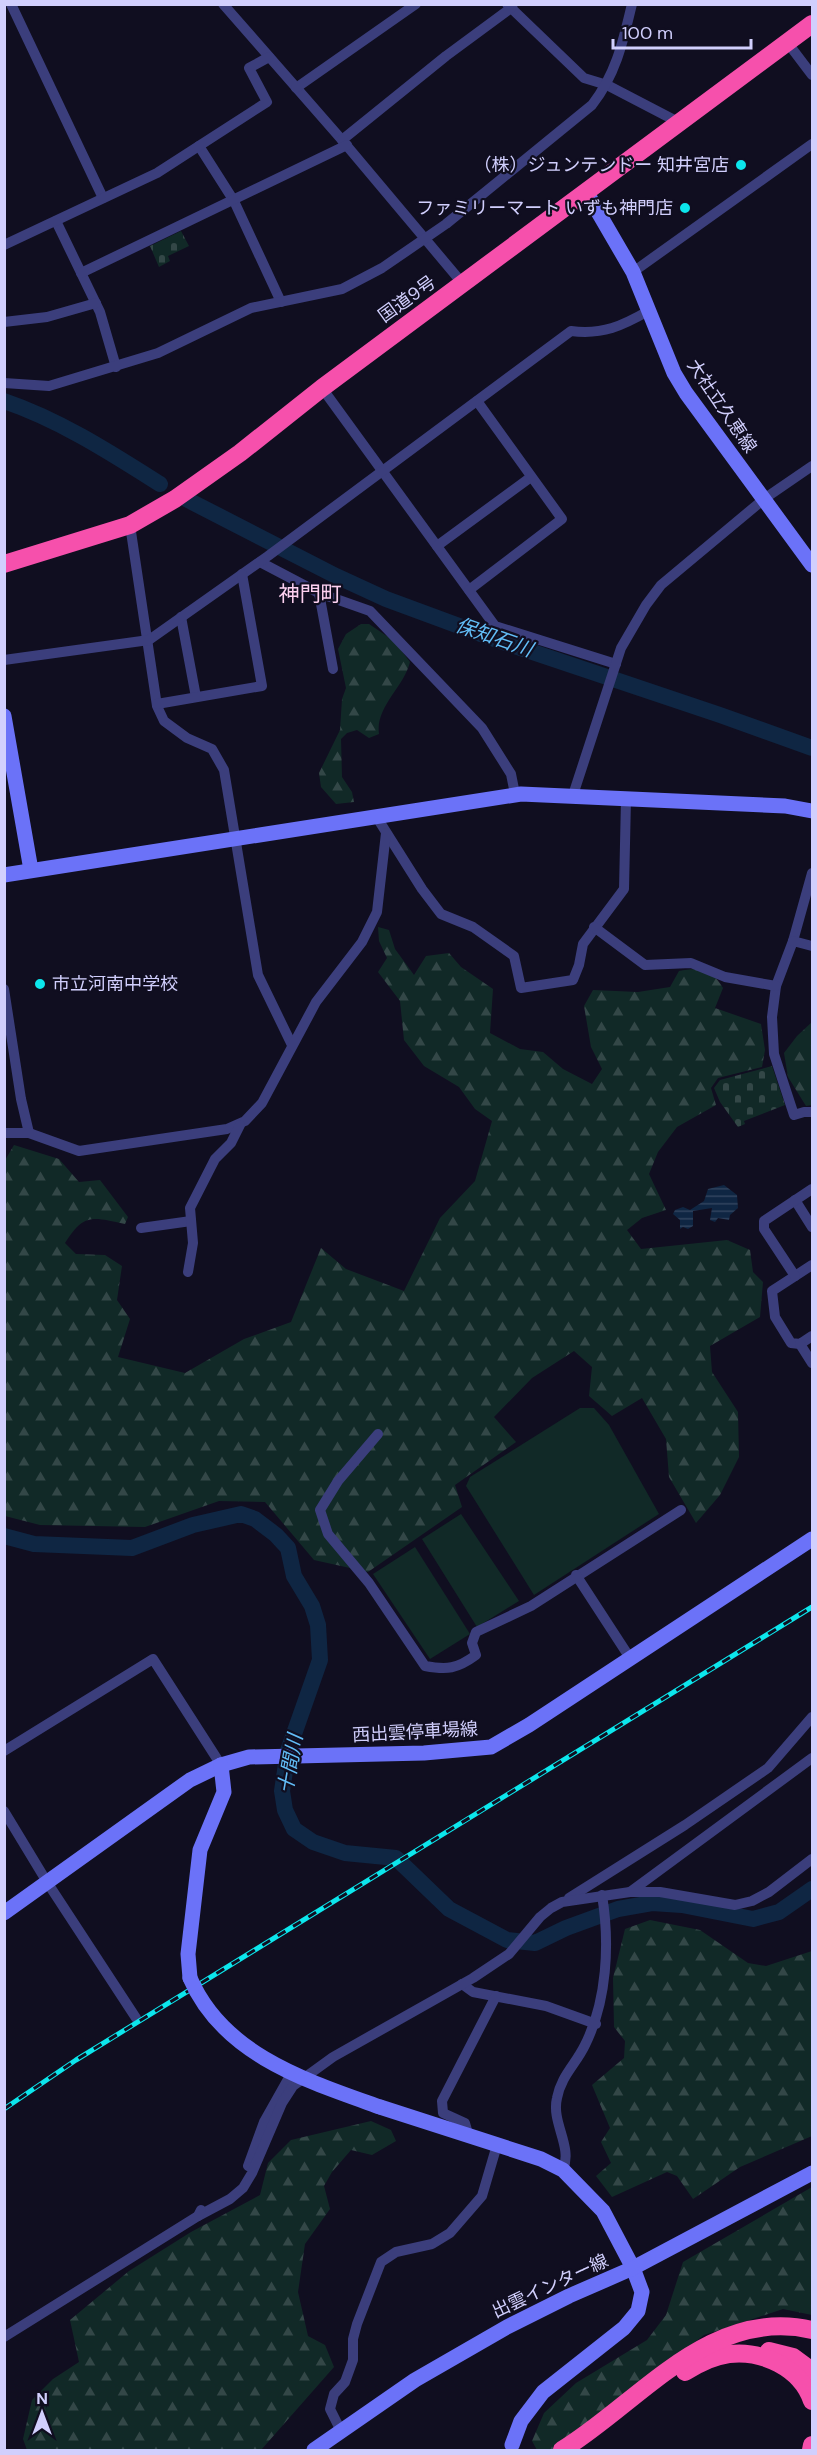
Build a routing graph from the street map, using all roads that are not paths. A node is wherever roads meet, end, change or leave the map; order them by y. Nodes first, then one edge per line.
1 (10, 4) edge
2 (222, 4) edge
3 (416, 4) edge
4 (632, 4) edge
5 (511, 6) edge
6 (813, 24) edge
7 (788, 42) junction
8 (269, 57) junction
9 (813, 75) edge
10 (607, 85) junction
11 (296, 88) junction
12 (680, 123) junction
13 (345, 143) junction
14 (813, 144) edge
15 (199, 146) junction
16 (587, 194) junction
17 (103, 198) junction
18 (234, 201) junction
19 (56, 220) junction
20 (425, 238) junction
21 (4, 245) edge
22 (633, 272) junction
23 (81, 273) junction
24 (463, 284) junction
25 (280, 302) junction
26 (96, 303) junction
27 (650, 310) junction
28 (4, 322) edge
29 (116, 367) junction
30 (4, 383) edge
31 (322, 388) junction
32 (477, 401) junction
33 (813, 466) edge
34 (382, 472) junction
35 (531, 477) junction
36 (764, 499) junction
37 (130, 525) junction
38 (437, 546) junction
39 (264, 559) junction
40 (4, 564) edge
41 (813, 565) edge
42 (242, 574) junction
43 (469, 590) junction
44 (319, 593) junction
45 (181, 617) junction
46 (148, 640) junction
47 (4, 660) edge
48 (616, 664) junction
49 (333, 669) dead end
50 (196, 697) junction
51 (157, 704) junction
52 (4, 716) edge
53 (11, 790) edge
54 (515, 794) junction
55 (573, 795) junction
56 (626, 799) junction
57 (813, 812) edge
58 (376, 816) junction
59 (387, 833) junction
60 (236, 839) junction
61 (31, 870) junction
62 (813, 873) edge
63 (4, 875) edge
64 (594, 927) junction
65 (793, 941) junction
66 (813, 946) edge
67 (776, 986) junction
68 (4, 989) edge
69 (291, 1045) junction
70 (813, 1112) edge
71 (240, 1125) junction
72 (29, 1132) junction
73 (5, 1134) edge
74 (813, 1189) edge
75 (795, 1200) junction
76 (192, 1221) junction
77 (813, 1227) edge
78 (141, 1228) dead end
79 (813, 1265) edge
80 (188, 1272) dead end
81 (795, 1276) junction
82 (813, 1336) edge
83 (800, 1344) junction
84 (813, 1363) edge
85 (378, 1434) dead end
86 (681, 1510) dead end
87 (813, 1539) edge
88 (576, 1575) junction
89 (630, 1658) junction
90 (813, 1717) edge
91 (4, 1751) edge
92 (813, 1758) edge
93 (221, 1765) junction
94 (4, 1811) edge
95 (813, 1859) edge
96 (47, 1882) junction
97 (630, 1892) junction
98 (602, 1895) junction
99 (562, 1902) junction
100 (4, 1912) edge
101 (462, 1984) junction
102 (496, 1996) junction
103 (136, 2018) dead end
104 (596, 2024) junction
105 (291, 2074) junction
106 (469, 2137) junction
107 (497, 2145) junction
108 (563, 2170) junction
109 (813, 2173) edge
110 (198, 2216) junction
111 (633, 2268) junction
112 (775, 2327) junction
113 (813, 2330) edge
114 (4, 2337) edge
115 (813, 2339) edge
116 (728, 2354) junction
117 (813, 2371) edge
118 (813, 2401) edge
119 (341, 2431) junction
120 (512, 2445) dead end
121 (813, 2445) edge
122 (314, 2451) edge
123 (562, 2451) edge
124 (579, 2451) edge
125 (811, 2451) edge

1 - 17 street
2 - 8 street
3 - 11 street
4 - 10 street
5 - 10 street
5 - 13 street
6 - 7 highway, 国道9号
7 - 9 street
7 - 12 highway, 国道9号
8 - 11 street
8 - 15 street
10 - 12 street
10 - 20 street
11 - 13 street
12 - 16 highway, 国道9号
13 - 18 street
13 - 20 street
14 - 22 street
15 - 17 street
15 - 18 street
16 - 22 street, 大社立久恵線
16 - 24 highway, 国道9号
17 - 19 street
18 - 23 street
18 - 25 street
19 - 21 street
19 - 23 street
20 - 24 street
20 - 25 street
22 - 27 street, 大社立久恵線
23 - 26 street
24 - 31 highway, 国道9号
25 - 29 street
26 - 28 street
26 - 29 street
27 - 32 street
27 - 36 street, 大社立久恵線
29 - 30 street
31 - 34 street
31 - 37 highway, 国道9号
32 - 34 street
32 - 35 street
33 - 36 street
34 - 38 street
34 - 39 street
35 - 38 street
35 - 43 street
36 - 41 street, 大社立久恵線
36 - 48 street
37 - 40 highway, 国道9号
37 - 46 street
38 - 43 street
39 - 42 street
39 - 44 street
42 - 45 street
42 - 50 street
43 - 48 street
44 - 49 street
44 - 54 street
45 - 46 street
45 - 50 street
46 - 47 street
46 - 51 street
48 - 55 street
50 - 51 street
51 - 60 street
52 - 53 street
53 - 61 street
54 - 55 street
54 - 58 street
55 - 56 street
56 - 57 street
56 - 64 street
58 - 59 street
58 - 60 street
59 - 64 street
59 - 69 street
60 - 61 street
60 - 69 street
61 - 63 street
62 - 65 street
64 - 67 street
65 - 66 street
65 - 67 street
67 - 70 street
68 - 72 street
69 - 71 street
71 - 72 street
71 - 76 street
72 - 73 street
74 - 75 street
75 - 77 street
75 - 81 street
76 - 78 street
76 - 80 street
79 - 81 street
81 - 83 street
82 - 83 street
83 - 84 street
85 - 88 street
86 - 88 street
87 - 89 street, 西出雲停車場線
88 - 89 street
89 - 93 street, 西出雲停車場線
90 - 99 street
91 - 93 street
92 - 97 street
93 - 96 street, 西出雲停車場線
93 - 105 street, bridge
94 - 96 street
95 - 97 street
96 - 100 street, 西出雲停車場線
96 - 103 street
97 - 98 street
98 - 99 street
98 - 104 street
99 - 101 street
101 - 102 street
101 - 110 street
102 - 104 street
102 - 106 street
104 - 108 street
105 - 106 street, bridge
105 - 110 street
106 - 107 street
107 - 108 street
107 - 119 street
108 - 111 street
109 - 111 street, 出雲インター線
110 - 114 street
111 - 119 street, 出雲インター線
111 - 120 street
112 - 113 highway
112 - 115 highway
112 - 123 highway
116 - 117 highway
116 - 118 highway
116 - 124 highway
119 - 122 street, 出雲インター線
121 - 125 highway

